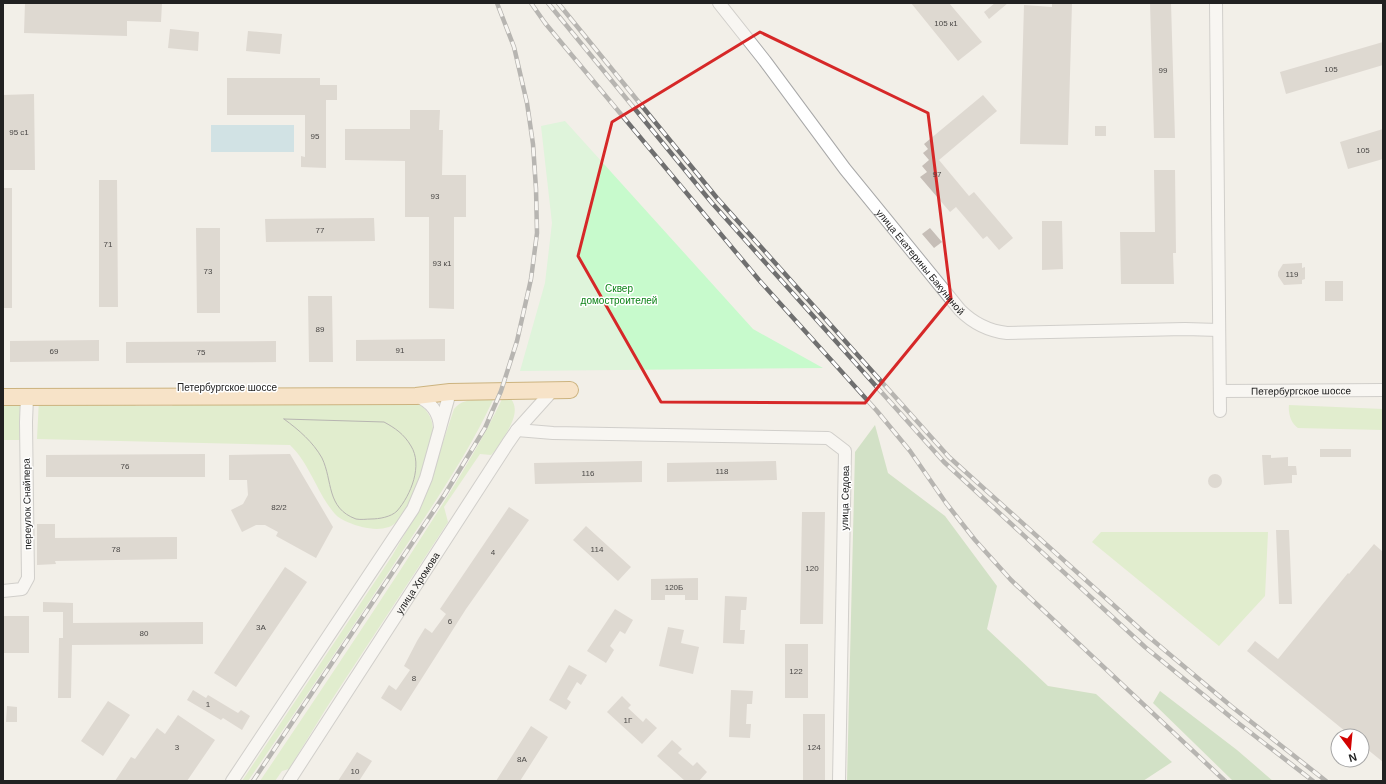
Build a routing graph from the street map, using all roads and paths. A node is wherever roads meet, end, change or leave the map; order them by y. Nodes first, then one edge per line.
1 (719, 3) edge
2 (1216, 3) edge
3 (1219, 330) junction
4 (3, 387) edge
5 (553, 390) junction
6 (570, 390) dead end
7 (1383, 390) edge
8 (298, 391) junction
9 (1220, 391) junction
10 (27, 392) junction
11 (450, 392) junction
12 (416, 396) junction
13 (3, 397) edge
14 (1220, 411) dead end
15 (517, 430) junction
16 (440, 432) junction
17 (3, 591) edge
18 (232, 781) edge
19 (289, 781) edge
20 (839, 781) edge

1 - 3 street, улица Екатерины Бакуниной
2 - 3 street
3 - 9 street
4 - 10 main road, Петербургское шоссе
5 - 6 main road, Петербургское шоссе
5 - 11 main road, Петербургское шоссе
5 - 15 street, улица Хромова
7 - 9 street, Петербургское шоссе
8 - 10 main road, Петербургское шоссе
8 - 11 main road, Петербургское шоссе
8 - 12 main road, Петербургское шоссе
9 - 14 street
10 - 13 main road, Петербургское шоссе
10 - 17 street, переулок Снайпера
11 - 12 main road, Петербургское шоссе
11 - 16 street
12 - 16 street
15 - 19 street, улица Хромова
15 - 20 street, улица Седова
16 - 18 street

